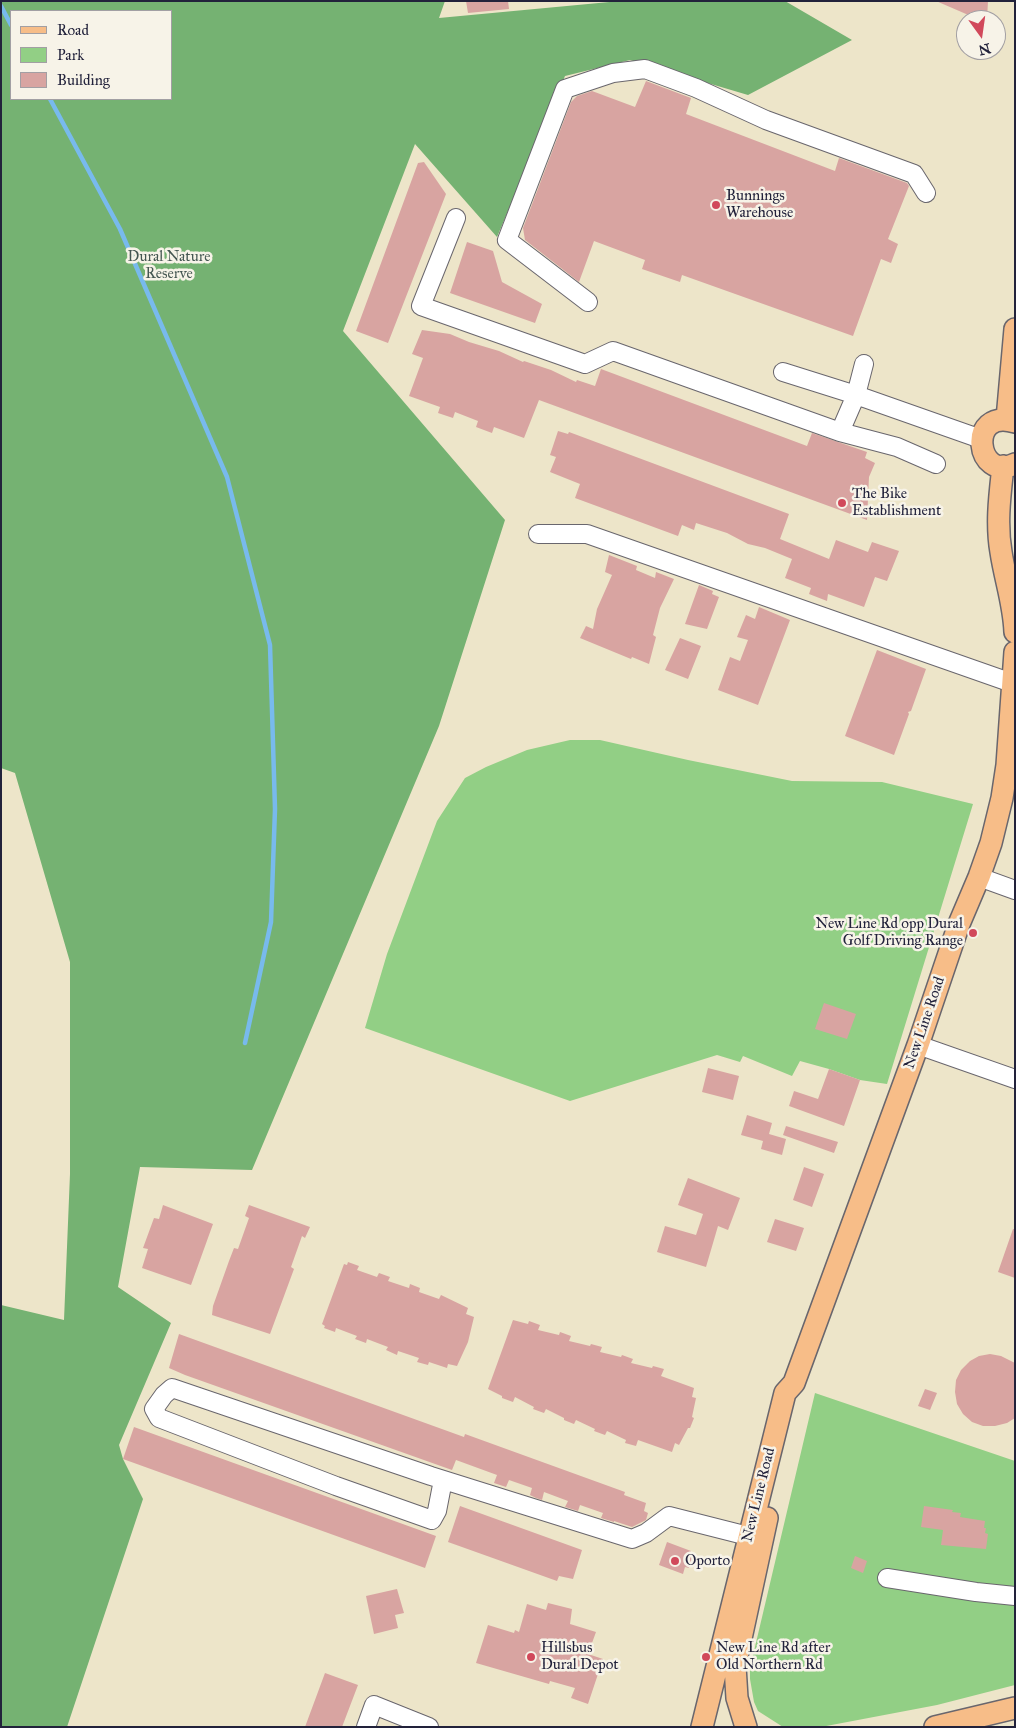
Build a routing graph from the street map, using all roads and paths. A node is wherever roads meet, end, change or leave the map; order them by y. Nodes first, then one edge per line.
1 (926, 193) dead end
2 (456, 218) dead end
3 (588, 302) dead end
4 (1015, 328) edge
5 (864, 364) dead end
6 (783, 372) dead end
7 (856, 395) junction
8 (1011, 421) edge
9 (840, 432) junction
10 (981, 439) junction
11 (936, 464) dead end
12 (1009, 465) edge
13 (538, 534) dead end
14 (1015, 632) edge
15 (1015, 652) edge
16 (1012, 683) junction
17 (980, 877) junction
18 (1015, 890) edge
19 (918, 1045) junction
20 (1015, 1079) edge
21 (794, 1384) junction
22 (442, 1480) junction
23 (748, 1536) junction
24 (887, 1578) dead end
25 (1015, 1596) edge
26 (1015, 1708) edge
27 (366, 1727) edge
28 (429, 1727) edge
29 (702, 1727) edge
30 (746, 1727) edge
31 (934, 1727) edge

1 - 3 lane
2 - 9 lane
4 - 8 main road
5 - 7 lane
6 - 7 lane
7 - 9 lane
7 - 10 lane
8 - 10 main road
9 - 11 lane
10 - 12 main road
12 - 14 main road
13 - 16 lane
15 - 16 main road, New Line Road
16 - 17 main road, New Line Road
17 - 18 lane
17 - 19 main road, New Line Road
19 - 20 lane
19 - 21 main road, New Line Road
21 - 23 main road, New Line Road
21 - 30 main road, New Line Road
22 - 22 lane
22 - 23 lane
23 - 29 main road, New Line Road
24 - 25 lane
26 - 31 main road
27 - 28 lane

